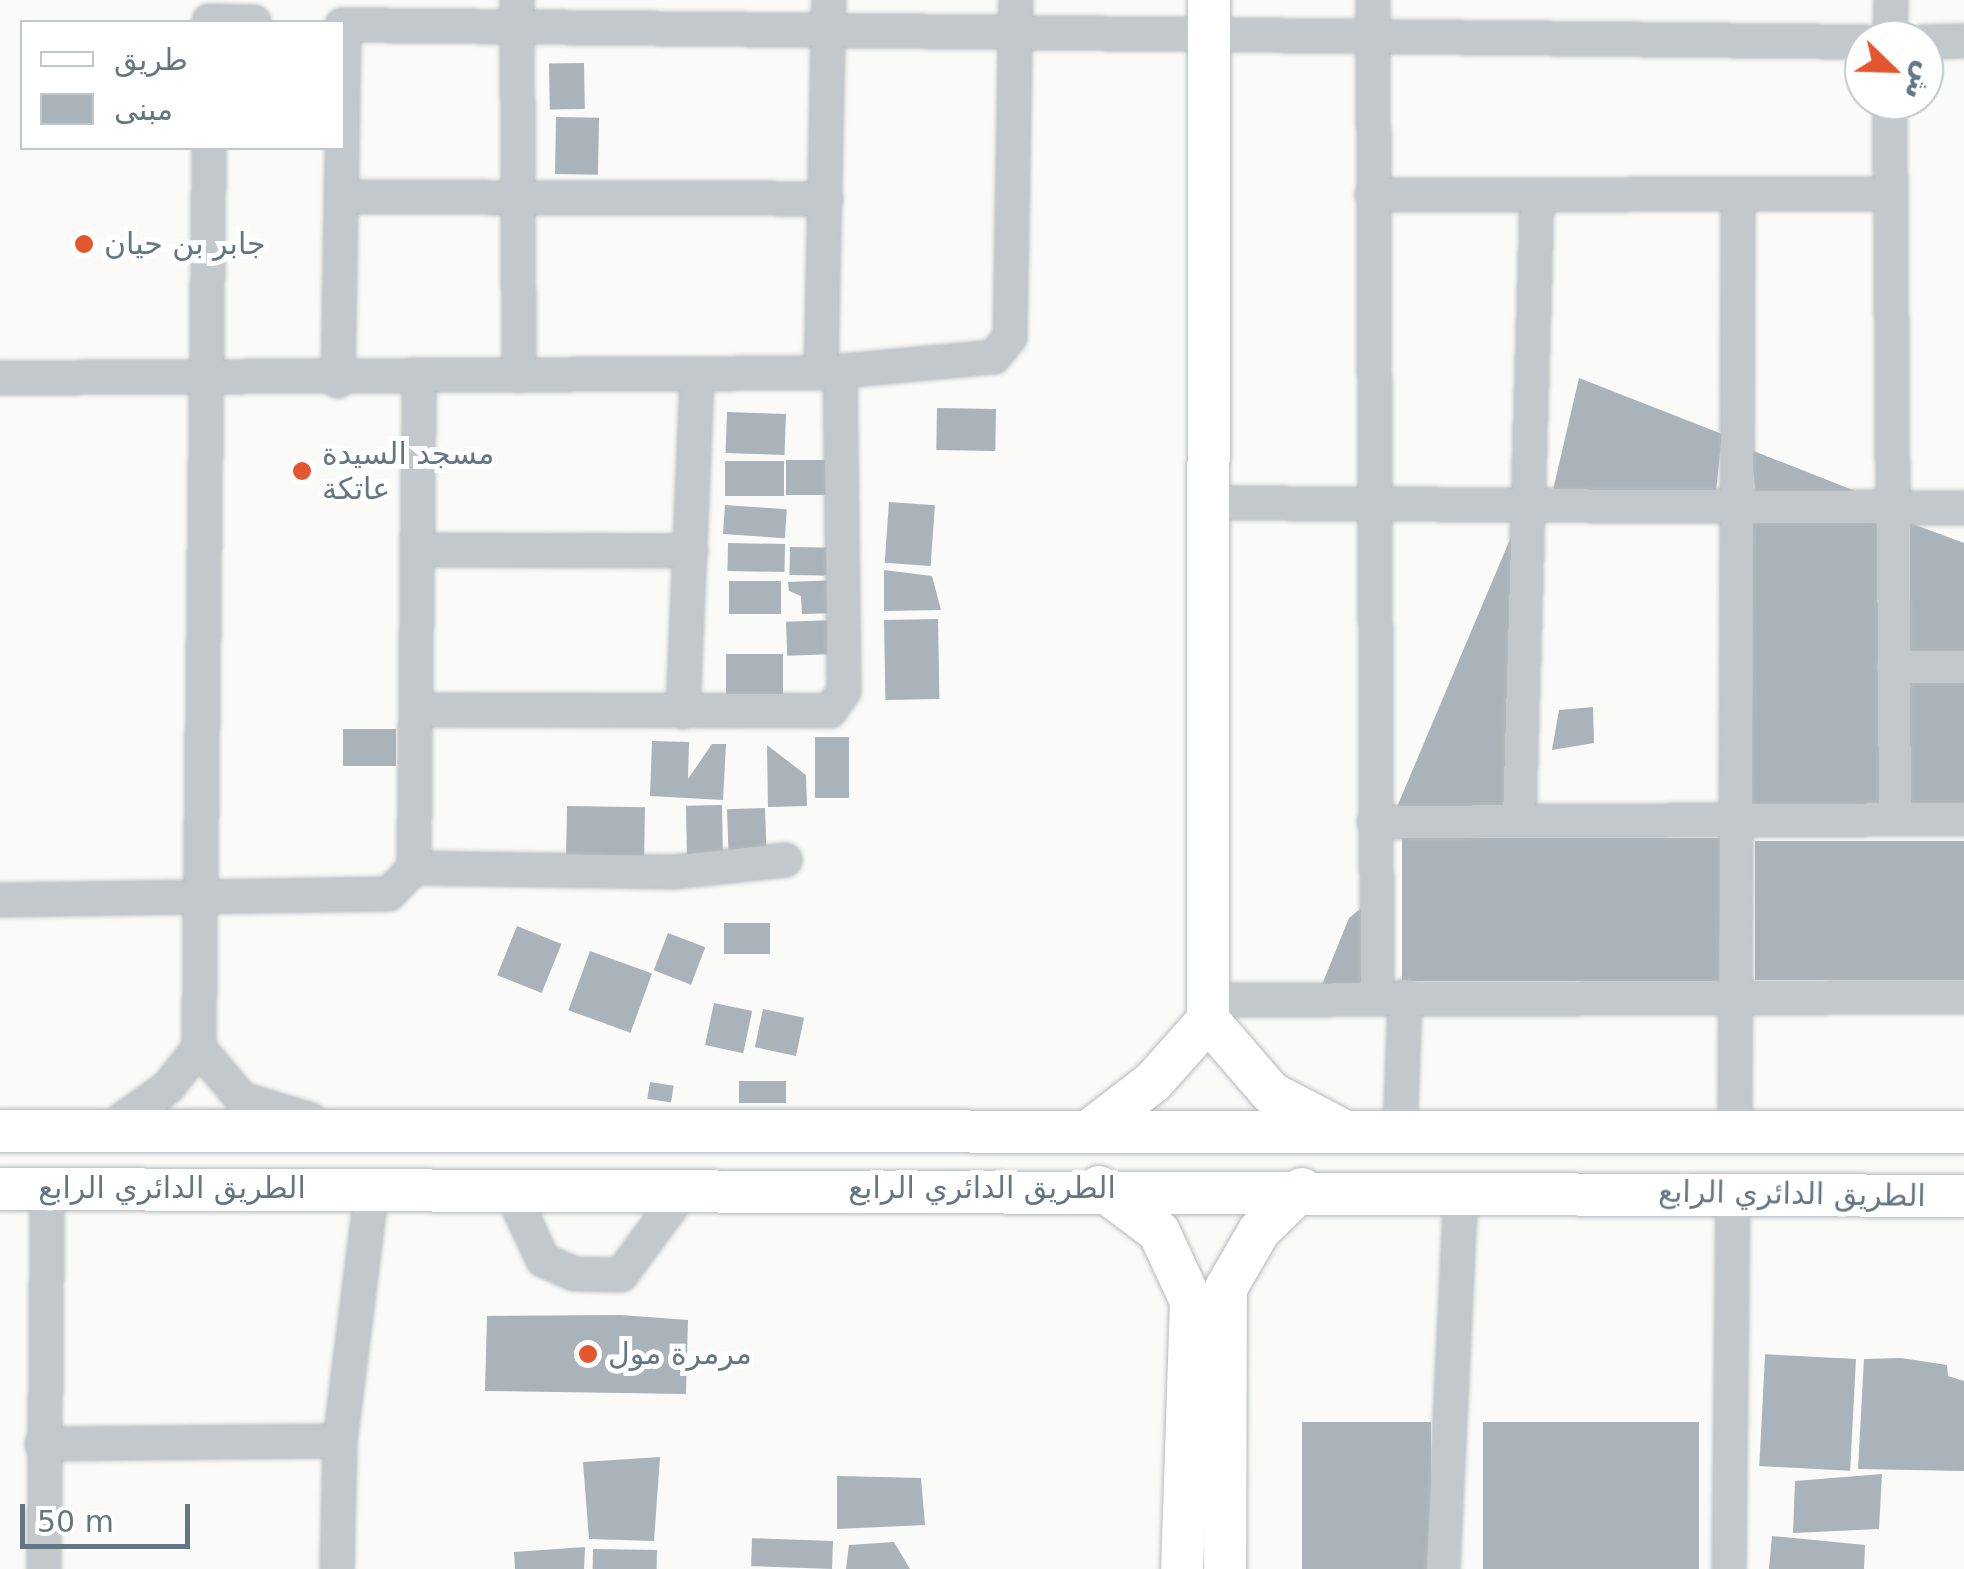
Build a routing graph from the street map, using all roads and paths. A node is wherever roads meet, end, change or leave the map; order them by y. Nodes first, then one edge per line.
1 (517, 12) edge
2 (673, 12) edge
3 (411, 13) edge
4 (829, 14) edge
5 (1016, 14) edge
6 (1208, 16) edge
7 (1372, 16) edge
8 (345, 25) edge
9 (1844, 41) edge
10 (1890, 120) edge
11 (209, 150) edge
12 (342, 150) edge
13 (1890, 194) junction
14 (1372, 195) junction
15 (342, 196) junction
16 (517, 197) junction
17 (1538, 198) junction
18 (1738, 198) junction
19 (826, 199) junction
20 (831, 373) junction
21 (519, 376) junction
22 (697, 376) junction
23 (0, 378) edge
24 (208, 381) junction
25 (419, 381) junction
26 (338, 382) junction
27 (1211, 503) junction
28 (1373, 505) junction
29 (1529, 505) junction
30 (1892, 507) junction
31 (1739, 508) junction
32 (1964, 508) edge
33 (422, 550) junction
34 (690, 552) junction
35 (1964, 666) edge
36 (1893, 668) junction
37 (419, 710) junction
38 (683, 712) junction
39 (1895, 819) junction
40 (1964, 819) edge
41 (1519, 820) junction
42 (1374, 822) junction
43 (1736, 823) junction
44 (785, 860) dead end
45 (414, 868) junction
46 (205, 894) junction
47 (0, 900) edge
48 (1391, 996) junction
49 (1738, 996) junction
50 (1964, 997) edge
51 (1208, 1010) junction
52 (199, 1048) junction
53 (89, 1130) junction
54 (0, 1131) edge
55 (354, 1131) junction
56 (1088, 1132) junction
57 (1964, 1132) edge
58 (1734, 1133) junction
59 (1358, 1134) junction
60 (1400, 1134) junction
61 (372, 1186) junction
62 (1099, 1187) junction
63 (0, 1189) edge
64 (60, 1189) junction
65 (1302, 1189) junction
66 (510, 1190) junction
67 (684, 1190) junction
68 (1461, 1190) junction
69 (1734, 1194) junction
70 (1964, 1196) edge
71 (340, 1441) junction
72 (42, 1444) junction
73 (44, 1569) edge
74 (337, 1569) edge
75 (1182, 1569) edge
76 (1225, 1569) edge
77 (1443, 1569) edge
78 (1729, 1569) edge

1 - 2 street
1 - 3 street
1 - 16 street
2 - 4 street
3 - 8 street
4 - 5 street
4 - 19 street
5 - 6 street
5 - 20 street
6 - 7 street
6 - 27 main road
7 - 9 street
7 - 14 street
10 - 13 street
11 - 24 street
12 - 15 street
13 - 18 street
13 - 30 street
14 - 17 street
14 - 28 street
15 - 16 street
15 - 26 street
16 - 19 street
16 - 21 street
17 - 18 street
17 - 29 street
18 - 31 street
19 - 20 street
20 - 22 street
20 - 38 street
21 - 22 street
21 - 25 street
22 - 34 street
23 - 24 street
24 - 26 street
24 - 46 street
25 - 26 street
25 - 33 street
27 - 28 street
27 - 51 main road
28 - 29 street
28 - 42 street
29 - 31 street
29 - 41 street
30 - 31 street
30 - 32 street
30 - 36 street
31 - 43 street
33 - 34 street
33 - 37 street
34 - 38 street
35 - 36 street
36 - 39 street
37 - 38 street
37 - 45 street
39 - 40 street
39 - 43 street
41 - 42 street
41 - 43 street
42 - 48 street
43 - 49 street
44 - 45 street
45 - 46 street
46 - 47 street
46 - 52 street
48 - 49 street
48 - 51 street
48 - 60 street
49 - 50 street
49 - 58 street
51 - 56 main road
51 - 59 main road
52 - 53 street
52 - 55 street
53 - 54 main road, الطريق الدائري الرابع
53 - 55 main road, الطريق الدائري الرابع
53 - 64 main road
55 - 56 main road, الطريق الدائري الرابع
56 - 59 main road, الطريق الدائري الرابع
57 - 58 main road, الطريق الدائري الرابع
58 - 60 main road, الطريق الدائري الرابع
59 - 60 main road, الطريق الدائري الرابع
61 - 64 main road, الطريق الدائري الرابع
61 - 66 main road, الطريق الدائري الرابع
61 - 71 street
62 - 65 main road, الطريق الدائري الرابع
62 - 67 main road, الطريق الدائري الرابع
62 - 75 main road
63 - 64 main road, الطريق الدائري الرابع
64 - 72 street
65 - 68 main road, الطريق الدائري الرابع
65 - 76 main road
66 - 67 main road, الطريق الدائري الرابع
66 - 67 street
68 - 69 main road, الطريق الدائري الرابع
68 - 77 street
69 - 70 main road, الطريق الدائري الرابع
69 - 78 street
71 - 72 street
71 - 74 street
72 - 73 street

